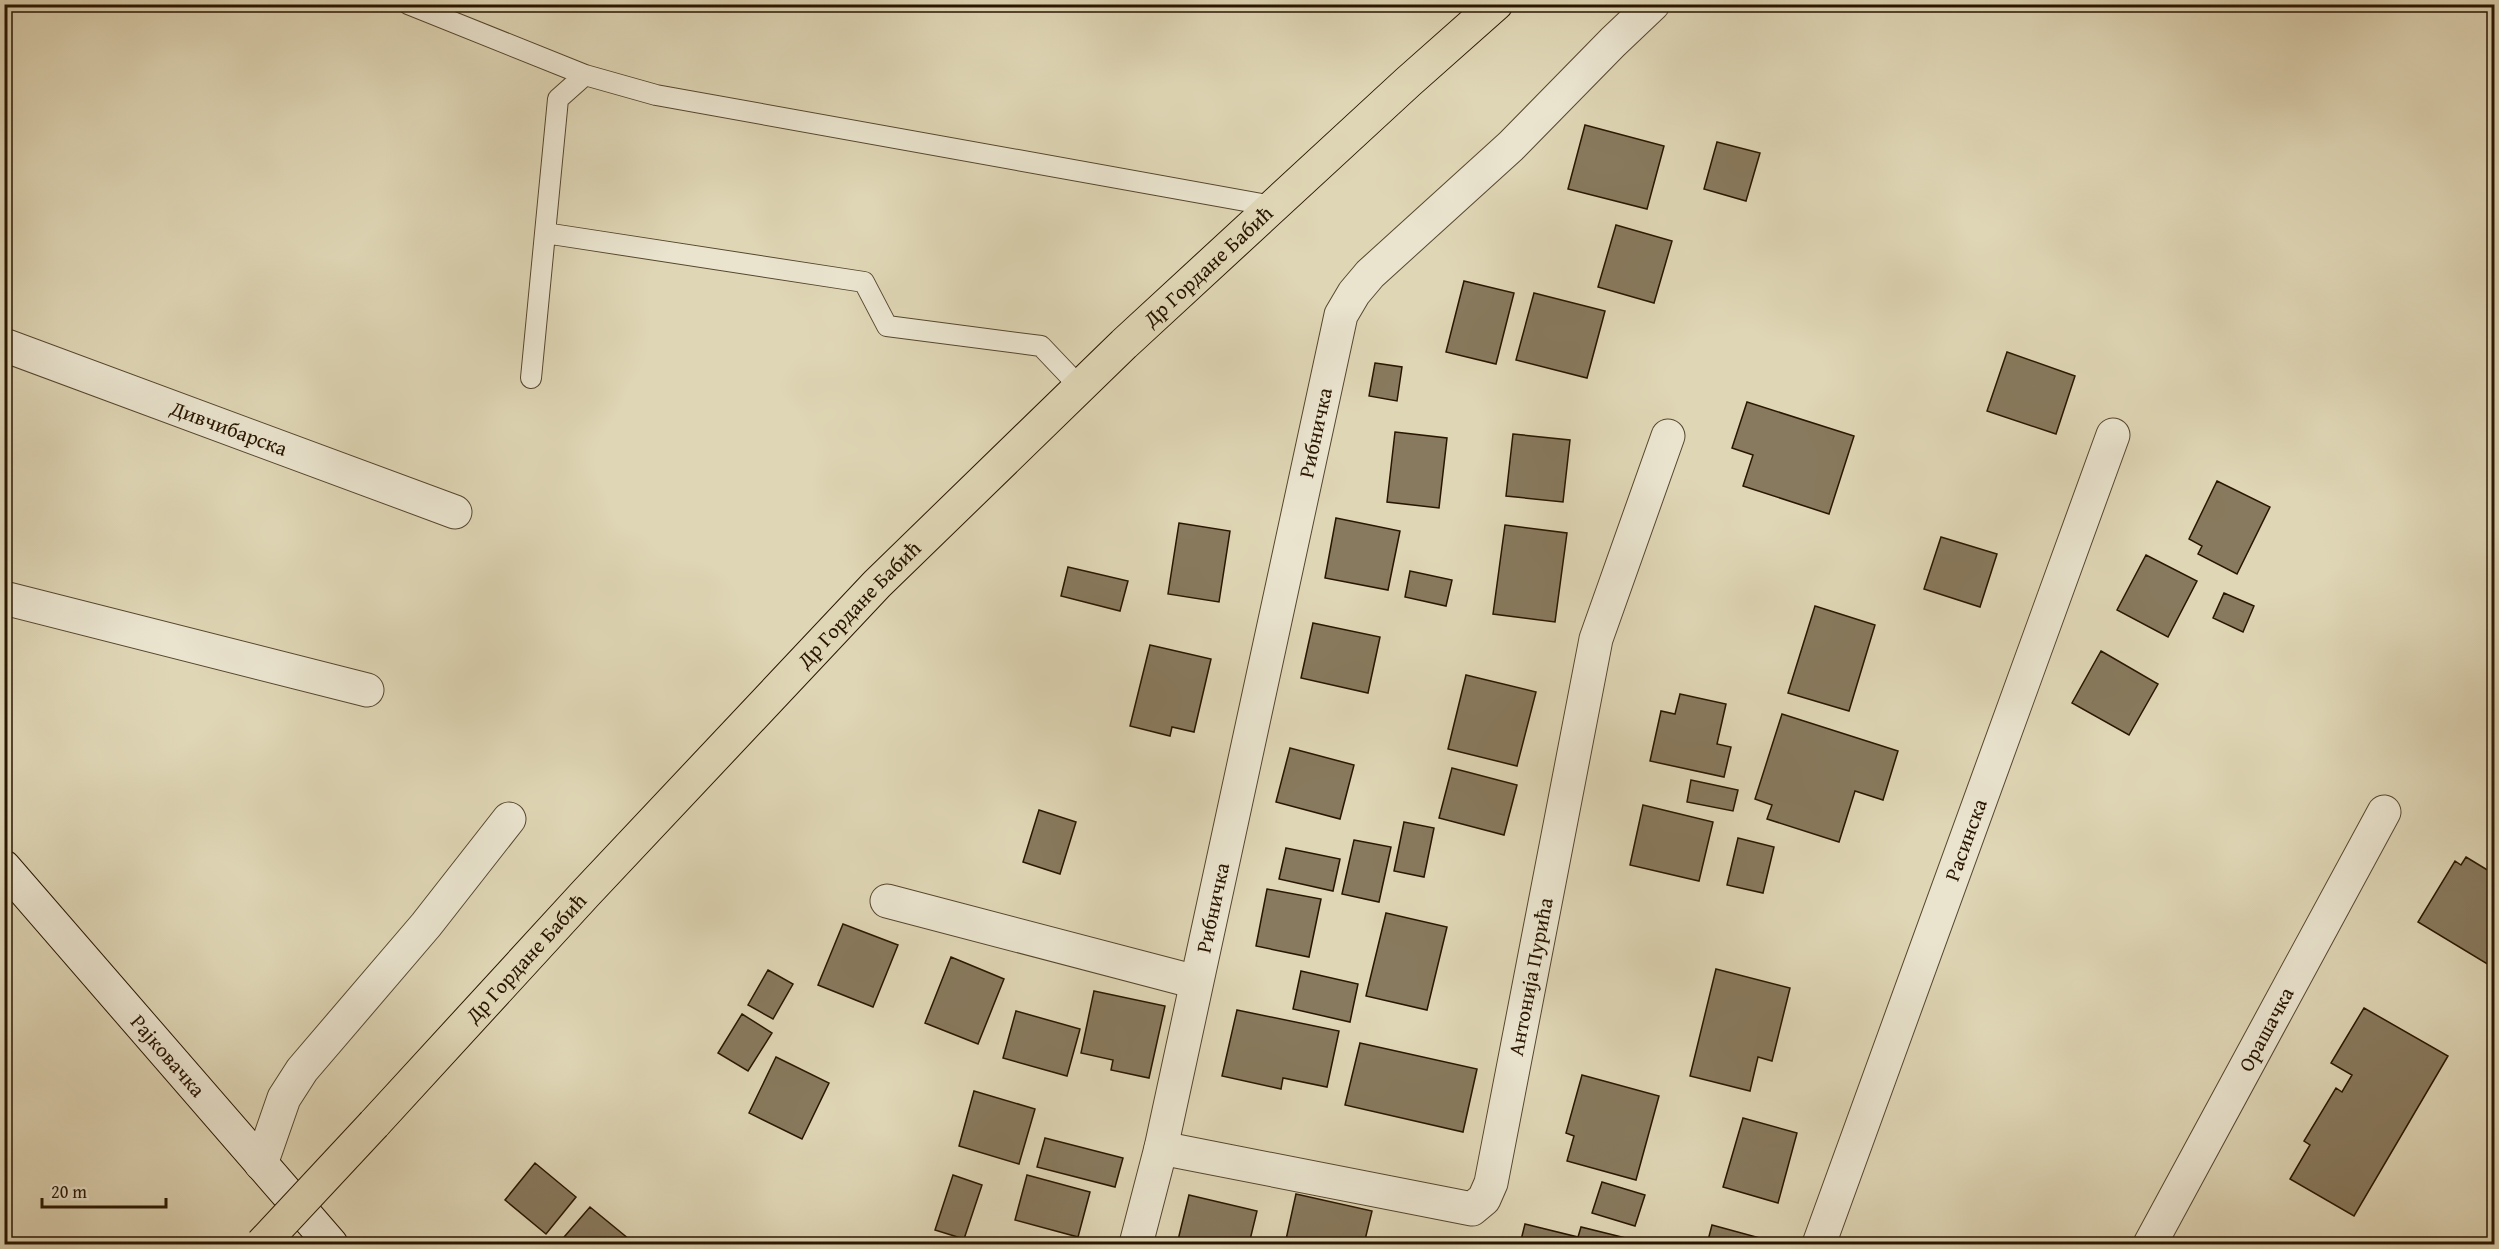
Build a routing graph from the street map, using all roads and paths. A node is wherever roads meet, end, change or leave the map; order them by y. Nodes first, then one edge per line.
1 (408, 4) edge
2 (1496, 4) edge
3 (1653, 4) edge
4 (585, 75) junction
5 (1273, 206) junction
6 (545, 233) junction
7 (4, 345) edge
8 (531, 378) dead end
9 (1080, 387) junction
10 (2113, 435) dead end
11 (1668, 436) dead end
12 (455, 512) dead end
13 (4, 598) edge
14 (367, 690) dead end
15 (2384, 812) dead end
16 (509, 819) dead end
17 (4, 867) edge
18 (887, 901) dead end
19 (1196, 982) junction
20 (1161, 1148) junction
21 (261, 1164) junction
22 (262, 1245) edge
23 (331, 1245) edge
24 (1136, 1245) edge
25 (1819, 1245) edge
26 (2150, 1245) edge

1 - 4 lane
2 - 5 main road, Др Гордане Бабић
3 - 19 street, Рибничка
4 - 5 lane
4 - 6 lane
5 - 9 main road, Др Гордане Бабић
6 - 8 lane
6 - 9 lane
7 - 12 street, Дивчибарска
9 - 22 main road, Др Гордане Бабић, bridge
10 - 25 street, Расинска
11 - 20 street, Антонија Пурића
13 - 14 street
15 - 26 street, Орашачка
16 - 21 street
17 - 21 street, Рајковачка
18 - 19 street, Рибничка
19 - 20 street, Рибничка
20 - 24 street, Рибничка
21 - 23 street, Рајковачка

